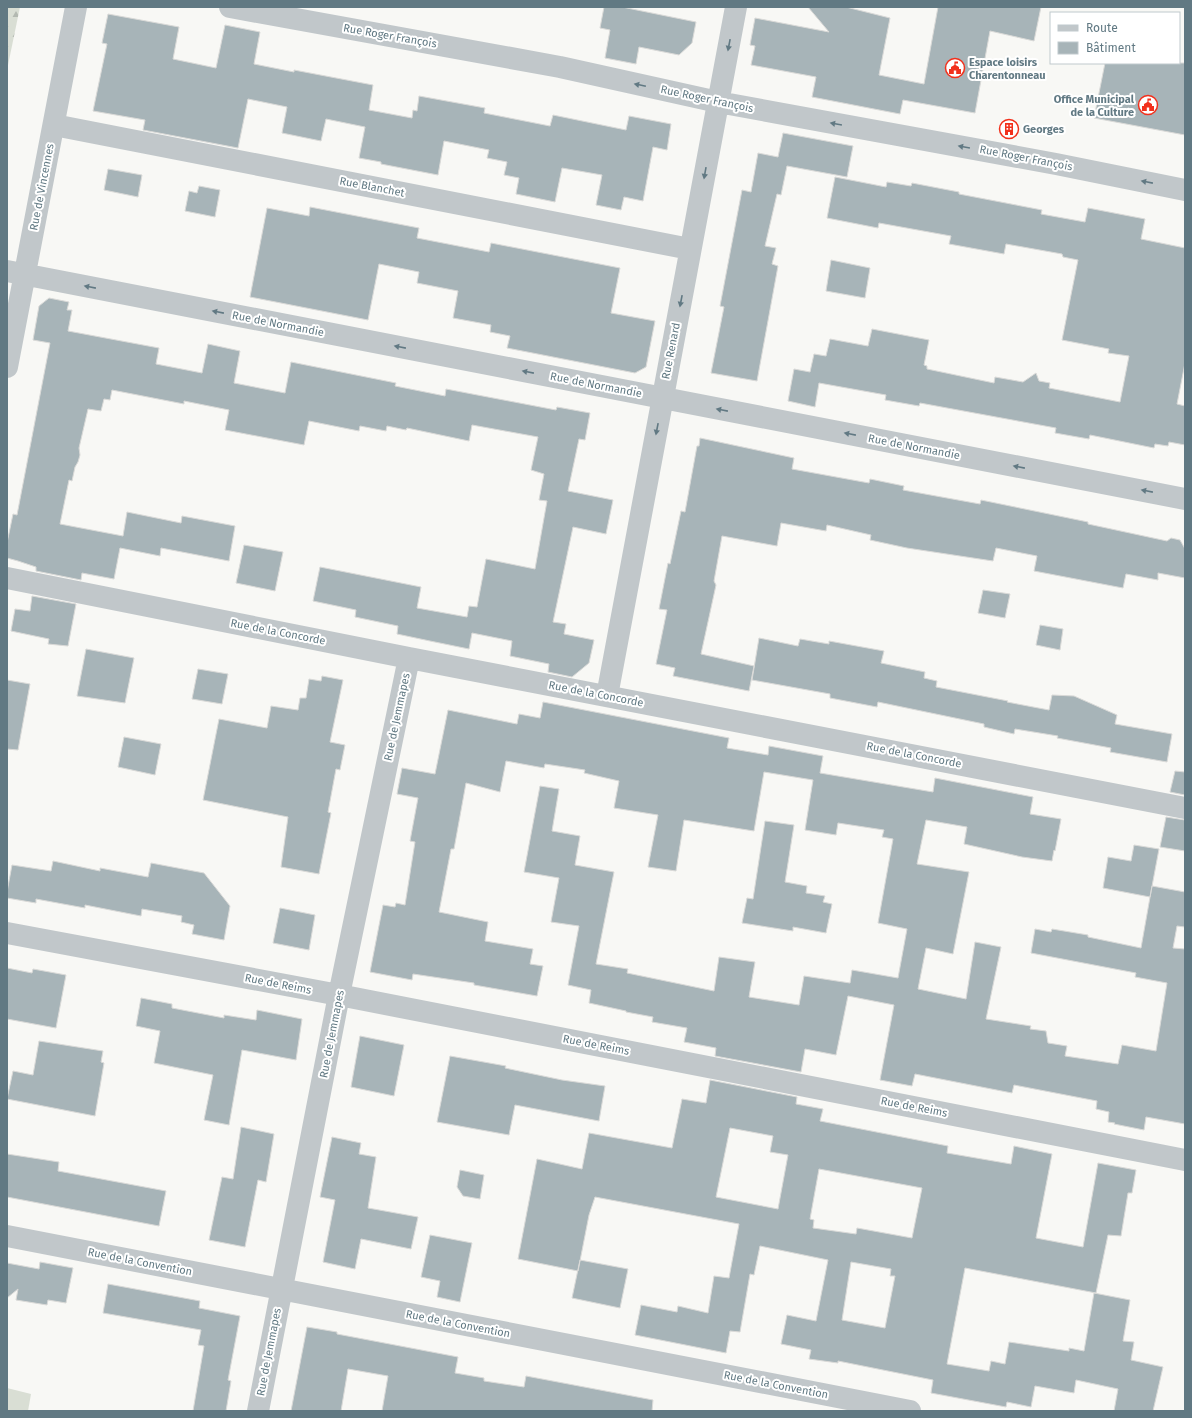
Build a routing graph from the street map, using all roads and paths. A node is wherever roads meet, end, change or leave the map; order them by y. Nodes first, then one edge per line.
1 (76, 7) edge
2 (230, 7) edge
3 (736, 7) edge
4 (718, 102) junction
5 (54, 125) junction
6 (1185, 190) edge
7 (690, 249) junction
8 (16, 273) edge
9 (7, 367) edge
10 (662, 398) junction
11 (1185, 499) edge
12 (7, 578) edge
13 (409, 658) junction
14 (607, 696) junction
15 (1185, 808) edge
16 (7, 933) edge
17 (339, 995) junction
18 (1185, 1160) edge
19 (7, 1236) edge
20 (282, 1289) junction
21 (258, 1411) edge
22 (910, 1411) edge

1 - 5 street, Rue de Vincennes
4 -> 2 street, Rue Roger François
3 -> 4 street, Rue Renard
6 -> 4 street, Rue Roger François
4 -> 7 street, Rue Renard
5 - 7 street, Rue Blanchet
5 - 8 street, Rue de Vincennes
7 -> 10 street, Rue Renard
8 - 9 street, Rue de Vincennes
10 -> 8 street, Rue de Normandie
11 -> 10 street, Rue de Normandie
10 -> 14 street, Rue Renard
12 - 13 street, Rue de la Concorde
13 - 14 street, Rue de la Concorde
13 - 17 street, Rue de Jemmapes
14 - 15 street, Rue de la Concorde
16 - 17 street, Rue de Reims
17 - 18 street, Rue de Reims
17 - 20 street, Rue de Jemmapes
19 - 20 street, Rue de la Convention
20 - 21 street, Rue de Jemmapes
20 - 22 street, Rue de la Convention

